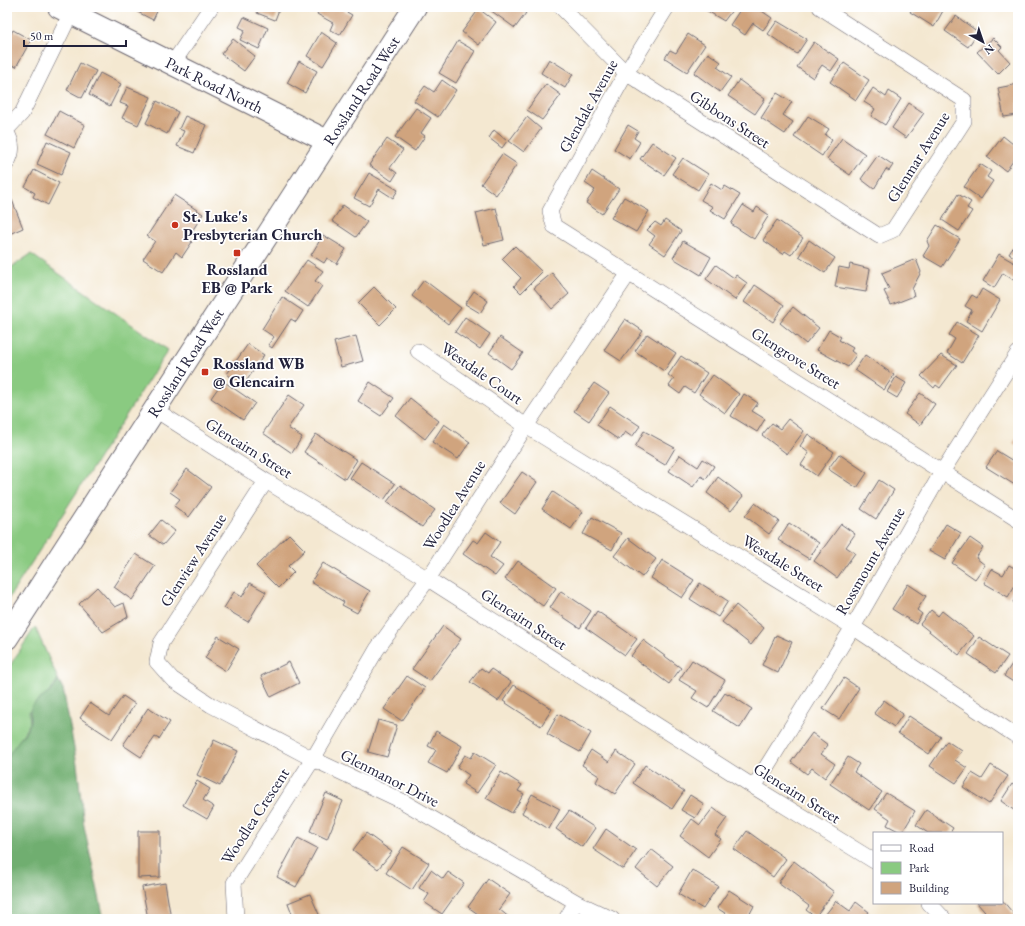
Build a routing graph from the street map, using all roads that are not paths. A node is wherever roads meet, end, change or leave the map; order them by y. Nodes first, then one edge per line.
1 (211, 7) edge
2 (415, 7) edge
3 (561, 7) edge
4 (666, 7) edge
5 (820, 7) edge
6 (65, 10) edge
7 (173, 63) junction
8 (626, 73) junction
9 (7, 129) edge
10 (7, 133) edge
11 (327, 141) junction
12 (7, 163) edge
13 (554, 226) joint
14 (893, 230) joint
15 (629, 273) junction
16 (418, 351) dead end
17 (1018, 353) edge
18 (154, 409) junction
19 (526, 426) junction
20 (942, 472) junction
21 (266, 481) junction
22 (1018, 520) edge
23 (428, 579) junction
24 (853, 627) junction
25 (7, 638) edge
26 (158, 662) joint
27 (1018, 737) edge
28 (313, 759) junction
29 (754, 787) junction
30 (873, 860) edge
31 (576, 902) junction
32 (930, 904) edge
33 (236, 919) edge
34 (566, 919) edge
35 (612, 919) edge
36 (944, 919) edge

1 - 7 street
2 - 11 main road, Rossland Road West
3 - 8 street, Gibbons Street
4 - 8 street, Glendale Avenue
5 - 14 street, Glenmar Avenue
6 - 7 main road, Park Road North
6 - 9 street
7 - 11 main road, Park Road North
8 - 13 street, Glendale Avenue
8 - 14 street, Gibbons Street
10 - 12 street
11 - 18 main road, Rossland Road West
13 - 15 street, Glengrove Street
15 - 19 street, Woodlea Avenue
15 - 20 street, Glengrove Street
16 - 19 street, Westdale Court
17 - 20 street, Rossmount Avenue
18 - 21 street, Glencairn Street
18 - 25 main road, Rossland Road West
19 - 23 street, Woodlea Avenue
19 - 24 street, Westdale Street
20 - 22 street, Glengrove Street
20 - 24 street, Rossmount Avenue
21 - 23 street, Glencairn Street
21 - 26 street, Glenview Avenue
23 - 28 street, Woodlea Avenue
23 - 29 street, Glencairn Street
24 - 27 street, Westdale Street
24 - 29 street, Rossmount Avenue
26 - 28 street, Glenmanor Drive
28 - 31 street, Glenmanor Drive
28 - 33 street, Woodlea Crescent
29 - 30 street, Glencairn Street
31 - 34 street
31 - 35 street, Glenmanor Drive
32 - 36 street

